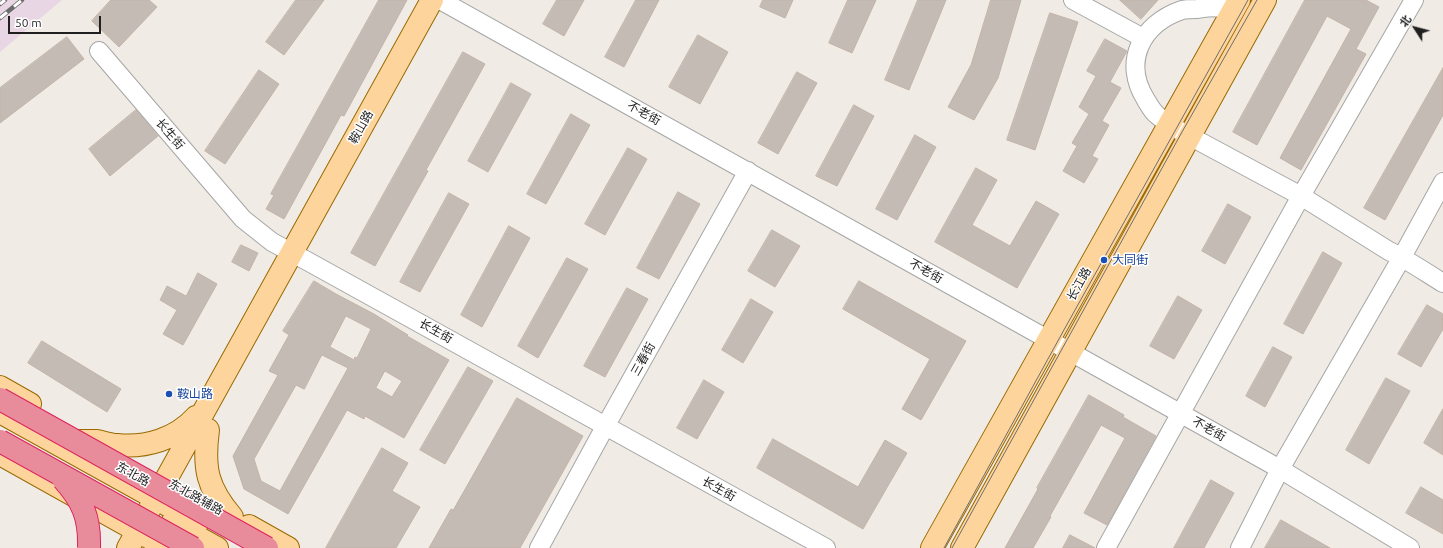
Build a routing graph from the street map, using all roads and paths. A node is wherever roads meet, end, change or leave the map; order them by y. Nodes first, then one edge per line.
1 (1073, 0) edge
2 (1265, 0) edge
3 (1414, 0) edge
4 (440, 1) edge
5 (1236, 6) edge
6 (1143, 38) junction
7 (98, 50) dead end
8 (1169, 124) junction
9 (1190, 136) junction
10 (748, 171) junction
11 (1443, 182) edge
12 (1301, 196) junction
13 (297, 256) junction
14 (1402, 257) junction
15 (1443, 282) edge
16 (1048, 340) junction
17 (1070, 352) junction
18 (0, 387) edge
19 (0, 399) edge
20 (207, 404) junction
21 (0, 412) edge
22 (1180, 413) junction
23 (606, 425) junction
24 (0, 428) edge
25 (208, 430) junction
26 (0, 441) edge
27 (53, 441) junction
28 (97, 441) junction
29 (0, 454) edge
30 (84, 466) junction
31 (1280, 469) junction
32 (42, 470) junction
33 (162, 499) junction
34 (232, 517) junction
35 (139, 541) edge
36 (89, 548) edge
37 (100, 548) edge
38 (168, 548) edge
39 (193, 548) edge
40 (213, 548) edge
41 (244, 548) edge
42 (267, 548) edge
43 (288, 548) edge
44 (539, 548) edge
45 (826, 548) edge
46 (932, 548) edge
47 (962, 548) edge
48 (1106, 548) edge
49 (1240, 548) edge
50 (1410, 548) edge

1 - 6 street
2 - 9 main road, 长江路
3 - 12 street
4 - 10 street, 不老街
4 - 13 main road, 鞍山路
5 - 6 street
5 - 8 main road, 长江路
6 - 8 street
7 - 13 street, 长生街
8 - 9 street
8 - 16 main road, 长江路
9 - 12 street
9 - 17 main road, 长江路
10 - 16 street, 不老街
10 - 23 street, 三春街
11 - 14 street
12 - 14 street
12 - 22 street
13 - 20 main road, 鞍山路
13 - 23 street, 长生街
13 - 25 main road, 鞍山路
14 - 15 street
14 - 31 street
16 - 17 street, 不老街
16 - 46 main road, 长江路
17 - 22 street, 不老街
17 - 47 main road, 长江路
18 - 28 main road, 东北路辅路
19 - 42 highway, 东北路, bridge
20 - 28 main road
20 - 33 main road, 鞍山路
21 - 27 main road, 东北路
22 - 31 street, 不老街
22 - 48 street
23 - 44 street, 三春街
23 - 45 street, 长生街
24 - 30 main road, 东北路
25 - 33 main road, 鞍山路
25 - 34 main road
26 - 32 highway, bridge
27 - 28 main road
27 - 30 main road, 东北路
28 - 33 main road, 东北路辅路
29 - 32 main road
30 - 33 main road, 东北路
31 - 49 street
31 - 50 street, 不老街
32 - 35 main road
32 - 36 highway, bridge
32 - 37 main road
32 - 39 highway, bridge
33 - 34 main road, 东北路辅路
33 - 35 main road, 鞍山路
33 - 40 main road, 东北路
33 - 41 main road, 东北路
34 - 43 main road, 东北路辅路
35 - 38 main road

